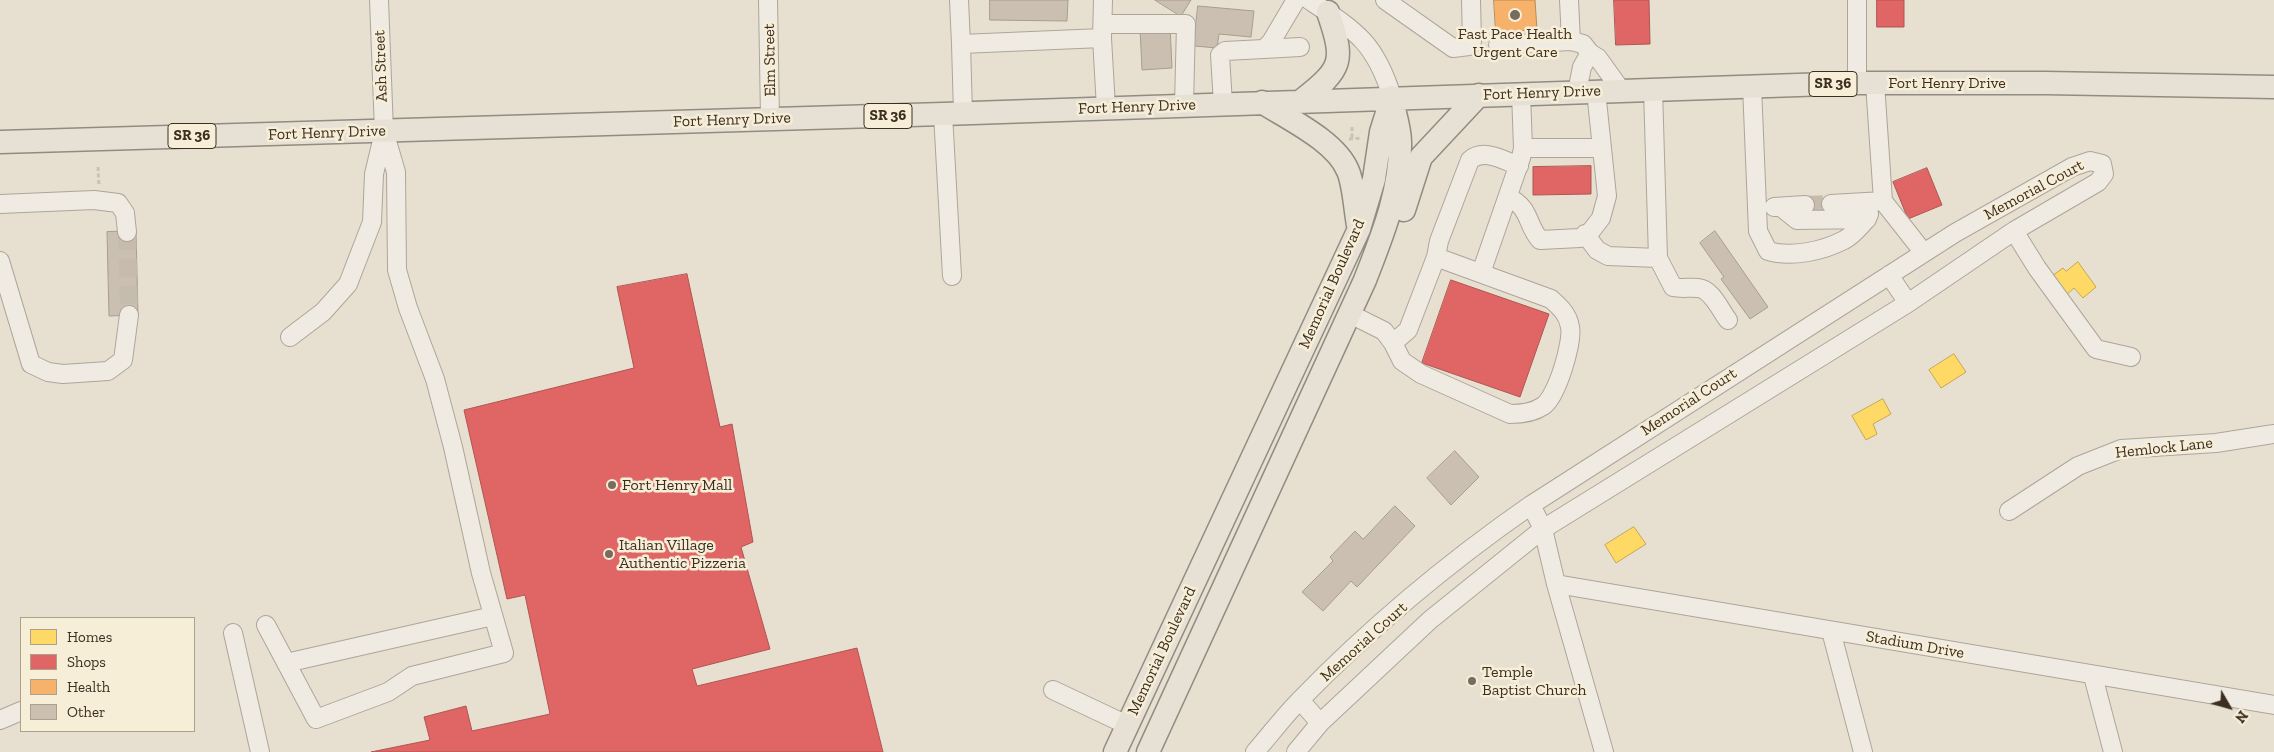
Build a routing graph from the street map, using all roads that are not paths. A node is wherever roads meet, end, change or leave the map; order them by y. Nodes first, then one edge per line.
1 (379, 0) edge
2 (768, 0) edge
3 (959, 0) edge
4 (1103, 0) edge
5 (1296, 0) edge
6 (1385, 0) edge
7 (1471, 0) edge
8 (1569, 0) edge
9 (1857, 0) edge
10 (1319, 6) edge
11 (1103, 31) junction
12 (1571, 42) junction
13 (961, 44) junction
14 (1498, 45) dead end
15 (1300, 47) dead end
16 (1264, 49) junction
17 (1590, 53) junction
18 (1866, 83) junction
19 (1752, 86) junction
20 (2274, 87) edge
21 (1653, 89) junction
22 (1621, 90) junction
23 (1587, 91) junction
24 (1521, 93) junction
25 (1479, 94) junction
26 (1392, 97) junction
27 (1301, 101) junction
28 (1262, 102) junction
29 (1223, 104) junction
30 (1184, 105) junction
31 (1106, 108) junction
32 (953, 114) junction
33 (770, 119) junction
34 (384, 131) junction
35 (0, 142) edge
36 (1523, 148) junction
37 (1602, 148) junction
38 (1519, 166) junction
39 (1508, 197) junction
40 (1878, 201) junction
41 (0, 204) edge
42 (1831, 204) tunnel mouth
43 (1805, 205) tunnel mouth
44 (1756, 207) junction
45 (1781, 207) junction
46 (1867, 219) junction
47 (1359, 229) junction
48 (2014, 231) junction
49 (127, 232) tunnel mouth
50 (1585, 234) junction
51 (1924, 253) junction
52 (1436, 257) junction
53 (1658, 258) junction
54 (0, 261) edge
55 (1481, 273) junction
56 (1889, 275) junction
57 (952, 276) dead end
58 (1365, 280) junction
59 (1908, 303) junction
60 (1350, 314) junction
61 (129, 315) tunnel mouth
62 (1728, 320) dead end
63 (290, 337) dead end
64 (1393, 343) junction
65 (2131, 357) dead end
66 (2274, 434) edge
67 (1531, 505) junction
68 (2009, 511) dead end
69 (1543, 529) junction
70 (1556, 584) junction
71 (493, 616) junction
72 (266, 625) dead end
73 (1832, 631) junction
74 (233, 633) dead end
75 (286, 663) junction
76 (2093, 676) junction
77 (1053, 690) dead end
78 (1300, 700) junction
79 (2274, 705) edge
80 (20, 712) edge
81 (0, 720) edge
82 (1320, 723) junction
83 (1127, 726) junction
84 (1151, 744) edge
85 (260, 752) edge
86 (1115, 752) edge
87 (1255, 752) edge
88 (1296, 752) edge
89 (1604, 752) edge
90 (1863, 752) edge
91 (2113, 752) edge

1 - 34 street, Ash Street
2 - 33 street, Elm Street
3 - 13 street
4 - 11 street
5 - 16 street
6 - 7 street
8 - 12 street
9 - 18 street
10 - 26 street
10 - 27 main road
11 - 13 street
11 - 30 street
11 - 31 street
12 - 14 street
12 - 17 street
13 - 32 street
15 - 16 street
16 - 29 street
17 - 22 street
17 - 23 street
18 - 19 main road, Fort Henry Drive / SR 36
18 - 20 main road, Fort Henry Drive / SR 36
18 - 40 street
19 - 21 main road, Fort Henry Drive / SR 36
19 - 44 street
21 - 22 main road, Fort Henry Drive / SR 36
21 - 53 street
22 - 23 main road, Fort Henry Drive / SR 36
23 - 24 main road, Fort Henry Drive / SR 36
23 - 37 street
24 - 25 main road, Fort Henry Drive / SR 36
24 - 36 street
25 - 26 main road, Fort Henry Drive / SR 36
25 - 58 main road
26 - 27 main road, Fort Henry Drive / SR 36
26 - 47 main road, Memorial Boulevard
26 - 58 main road, Memorial Boulevard
27 - 28 main road, Fort Henry Drive / SR 36
28 - 29 main road, Fort Henry Drive / SR 36
28 - 47 main road
29 - 30 main road, Fort Henry Drive / SR 36
30 - 31 main road, Fort Henry Drive / SR 36
31 - 32 main road, Fort Henry Drive / SR 36
32 - 33 main road, Fort Henry Drive / SR 36
32 - 57 street
33 - 34 main road, Fort Henry Drive / SR 36
34 - 35 main road, Fort Henry Drive / SR 36
34 - 63 street
34 - 71 street
36 - 37 street
36 - 38 street
37 - 50 street
38 - 39 street
38 - 52 street
39 - 50 street
39 - 55 street
40 - 42 street
40 - 46 street
40 - 51 street
41 - 49 street
43 - 45 street
44 - 45 street
44 - 46 street
45 - 46 street
47 - 83 main road, Memorial Boulevard
48 - 51 street, Memorial Court
48 - 59 street, Memorial Court
48 - 65 street
50 - 53 street
51 - 56 street, Memorial Court
52 - 55 street
52 - 64 street
53 - 62 street
54 - 61 street
55 - 64 street
56 - 59 street
56 - 67 street, Memorial Court
58 - 60 main road, Memorial Boulevard
59 - 69 street, Memorial Court
60 - 64 street
60 - 84 main road, Memorial Boulevard
66 - 68 street, Hemlock Lane
67 - 69 street
67 - 78 street, Memorial Court
69 - 70 street
69 - 82 street, Memorial Court
70 - 73 street, Stadium Drive
70 - 89 street
71 - 75 street
71 - 75 street
72 - 75 street
73 - 76 street, Stadium Drive
73 - 90 street
74 - 85 street
76 - 79 street, Stadium Drive
76 - 91 street
77 - 83 street
78 - 82 street
78 - 87 street, Memorial Court
80 - 81 street
82 - 88 street, Memorial Court
83 - 84 main road
83 - 86 main road, Memorial Boulevard

